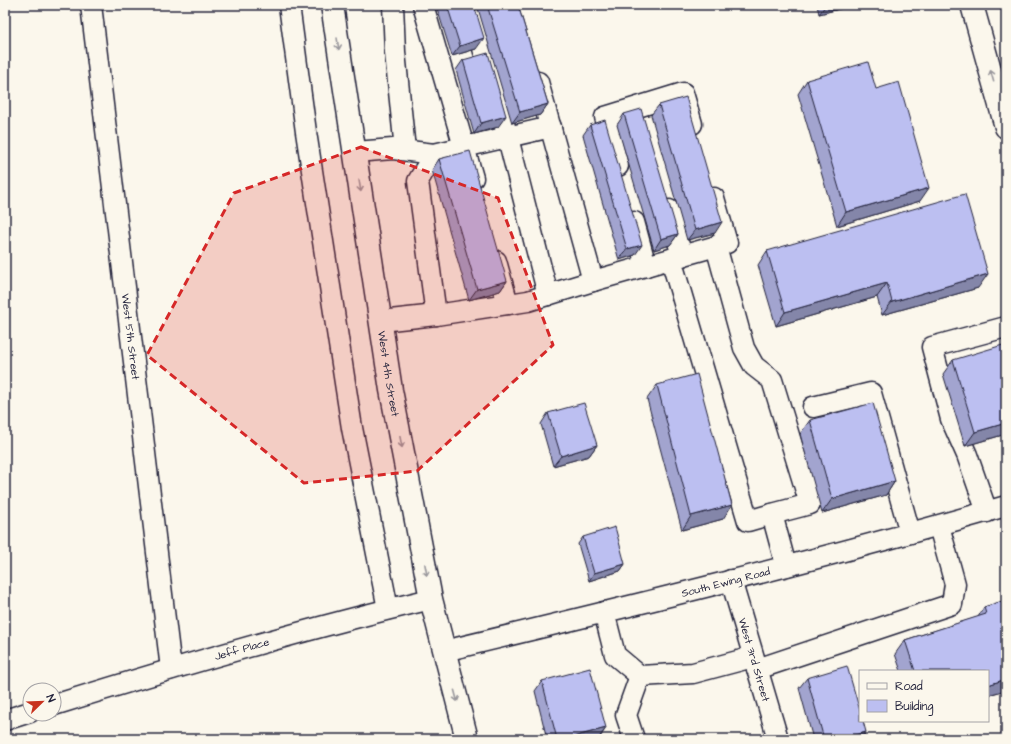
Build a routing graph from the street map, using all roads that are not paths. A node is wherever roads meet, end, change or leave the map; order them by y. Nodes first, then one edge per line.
1 (91, 5) edge
2 (289, 5) edge
3 (332, 5) edge
4 (394, 5) edge
5 (423, 5) edge
6 (471, 5) edge
7 (972, 5) edge
8 (534, 66) edge
9 (551, 127) junction
10 (1006, 128) edge
11 (508, 138) junction
12 (697, 138) edge
13 (464, 148) junction
14 (405, 150) junction
15 (355, 152) junction
16 (434, 154) junction
17 (710, 183) edge
18 (623, 184) edge
19 (477, 192) edge
20 (665, 196) edge
21 (630, 206) edge
22 (492, 244) edge
23 (716, 246) junction
24 (676, 257) junction
25 (646, 266) junction
26 (593, 281) junction
27 (548, 295) junction
28 (508, 304) junction
29 (436, 315) junction
30 (381, 321) junction
31 (1006, 327) edge
32 (813, 407) dead end
33 (1006, 506) edge
34 (987, 512) junction
35 (772, 514) junction
36 (939, 526) junction
37 (910, 533) junction
38 (786, 566) junction
39 (731, 580) junction
40 (431, 599) junction
41 (388, 609) junction
42 (604, 612) junction
43 (444, 651) junction
44 (755, 663) junction
45 (171, 669) junction
46 (640, 676) junction
47 (62, 703) edge
48 (22, 715) edge
49 (5, 720) edge
50 (467, 739) edge
51 (634, 739) edge
52 (778, 739) edge

1 - 45 street, West 5th Street
2 - 41 street
3 -> 15 main road, West 4th Street
4 - 14 street
5 - 13 street
6 - 11 street
10 -> 7 main road
8 - 9 street
9 - 11 street
9 - 26 street
11 - 13 street
11 - 27 street
12 - 18 street
13 - 16 street
13 - 19 street
14 - 15 street
14 - 16 street
15 -> 30 main road, West 4th Street
16 - 29 street
17 - 23 street
20 - 24 street
21 - 25 street
22 - 28 street
23 - 24 street
23 - 35 street
24 - 25 street
24 - 35 street
25 - 26 street
26 - 27 street
27 - 28 street
28 - 29 street
29 - 30 street
30 -> 40 main road, West 4th Street
31 - 34 street
32 - 37 street
33 - 34 street, South Ewing Road
34 - 36 street, South Ewing Road
35 - 38 street
36 - 37 street, South Ewing Road
36 - 44 street
37 - 38 street, South Ewing Road
38 - 39 street, South Ewing Road
39 - 42 street, South Ewing Road
39 - 44 street, West 3rd Street
40 - 41 street, Jeff Place
40 - 43 main road, West 4th Street
41 - 45 street, Jeff Place
42 - 43 street, South Ewing Road
42 - 46 street
43 -> 50 main road, West 4th Street
44 - 46 street
44 - 52 street, West 3rd Street
45 - 47 street, Jeff Place
46 - 51 street
48 - 49 street

